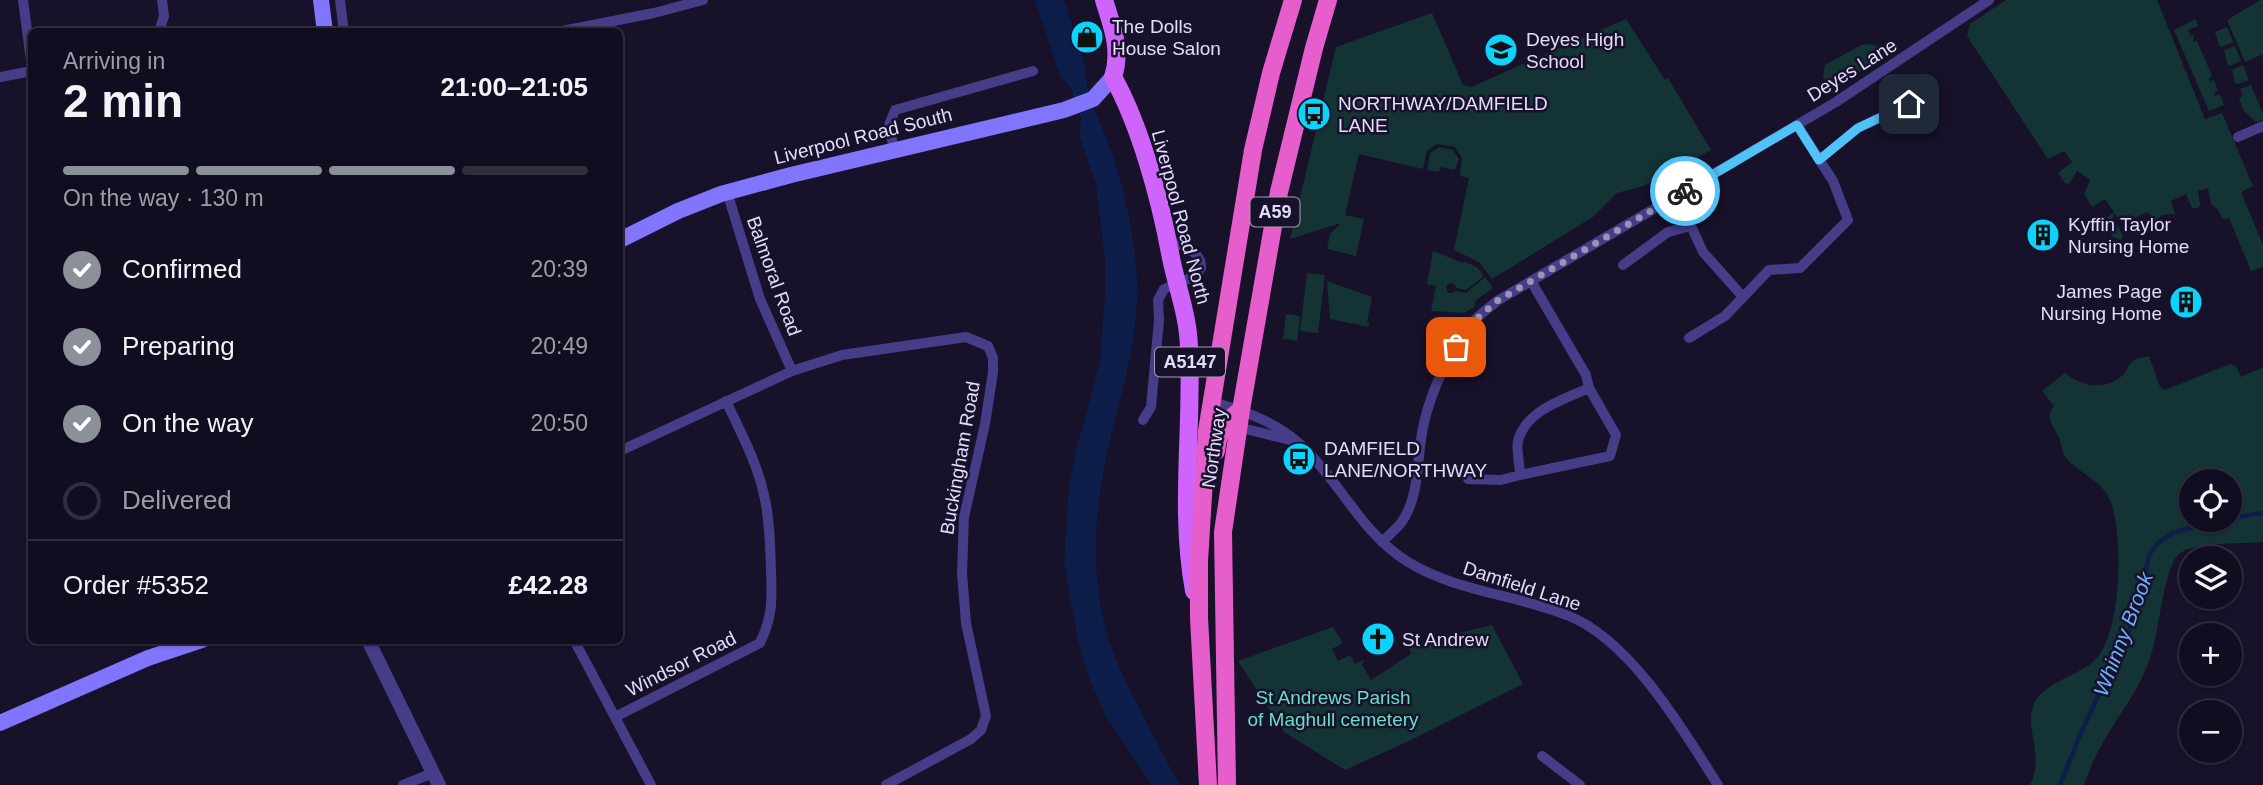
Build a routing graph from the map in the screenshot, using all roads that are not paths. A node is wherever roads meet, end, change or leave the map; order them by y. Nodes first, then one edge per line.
1 (23, 0) edge
2 (162, 0) edge
3 (321, 0) edge
4 (340, 0) edge
5 (703, 0) edge
6 (1104, 0) edge
7 (1293, 0) edge
8 (1328, 0) edge
9 (1989, 0) edge
10 (160, 28) edge
11 (324, 28) edge
12 (344, 28) edge
13 (577, 28) edge
14 (28, 39) edge
15 (28, 71) edge
16 (1033, 71) dead end
17 (0, 77) edge
18 (1113, 77) junction
19 (1797, 125) junction
20 (2263, 126) edge
21 (1925, 127) dead end
22 (2238, 137) dead end
23 (894, 150) junction
24 (1819, 160) junction
25 (726, 192) junction
26 (623, 238) edge
27 (1168, 239) junction
28 (1623, 265) dead end
29 (1531, 281) junction
30 (1177, 282) junction
31 (1743, 298) junction
32 (1689, 338) dead end
33 (792, 372) junction
34 (1589, 388) junction
35 (726, 401) junction
36 (1210, 401) junction
37 (1143, 420) dead end
38 (1228, 420) junction
39 (1296, 441) junction
40 (623, 450) edge
41 (1520, 475) junction
42 (1468, 479) dead end
43 (1382, 542) junction
44 (1199, 618) junction
45 (190, 644) edge
46 (370, 644) edge
47 (577, 644) edge
48 (615, 717) junction
49 (0, 723) edge
50 (1542, 755) dead end
51 (436, 779) edge
52 (402, 785) edge
53 (651, 785) edge
54 (886, 785) edge
55 (1208, 785) edge
56 (1227, 785) edge
57 (1580, 785) edge
58 (1718, 785) edge

1 - 14 street
2 - 10 street
3 - 11 main road
4 - 12 street
5 - 13 street
6 - 18 main road
7 - 36 highway, Northway / A59
8 - 38 highway, Northway / A59
9 - 19 street, Deyes Lane
15 - 17 street
16 - 23 street
18 - 23 main road, Liverpool Road South
18 - 27 main road, Liverpool Road North / A5147
19 - 24 street
19 - 29 street, Deyes Lane
20 - 22 street
21 - 24 street
23 - 25 main road, Liverpool Road South
24 - 31 street
25 - 26 main road, Liverpool Road South
25 - 33 street, Balmoral Road
27 - 30 main road, Liverpool Road North / A5147
27 - 30 street
28 - 31 street
29 - 34 street
29 - 43 street, Deyes Lane
30 - 37 street
30 - 44 main road, Liverpool Road North / A5147
31 - 32 street
33 - 35 street, Buckingham Road
33 - 54 street, Buckingham Road
34 - 41 street
34 - 41 street
35 - 40 street, Buckingham Road
35 - 48 street, Windsor Road
36 - 38 highway, Northway / A59
36 - 38 street, Damfield Lane
38 - 39 street, Damfield Lane
38 - 39 street, Damfield Lane
38 - 44 highway, Northway / A59
38 - 56 highway, Northway / A59
39 - 43 street, Damfield Lane
41 - 42 street
43 - 58 street, Damfield Lane
44 - 55 highway, Northway / A59
45 - 49 main road
46 - 51 street
47 - 48 street
48 - 53 street
50 - 57 street
51 - 52 street

